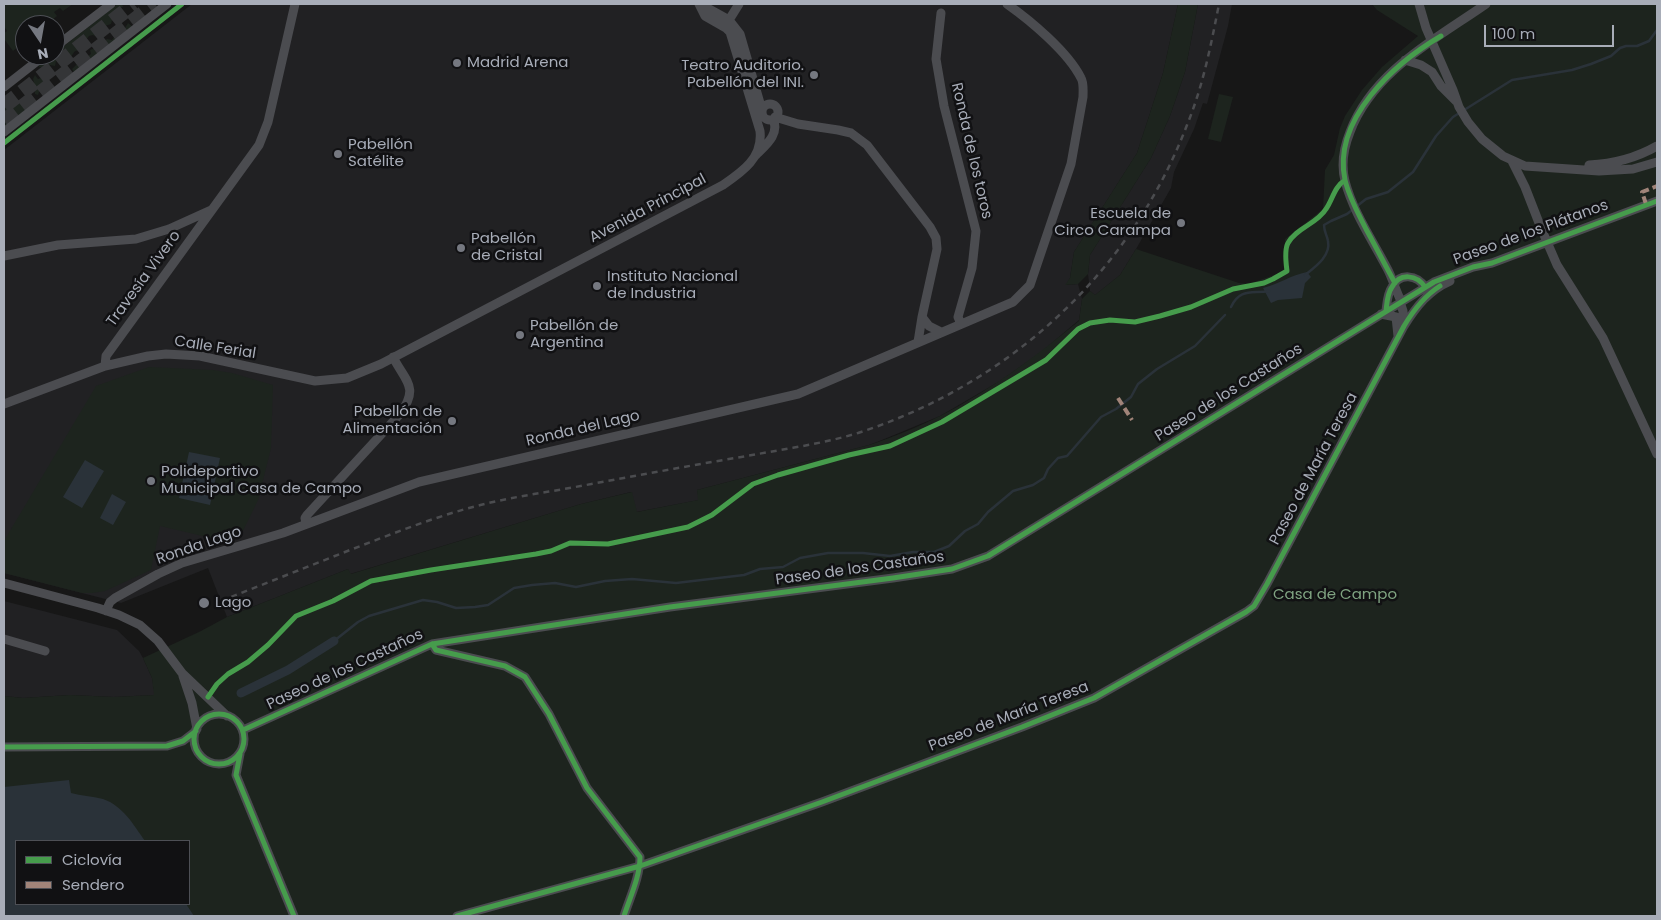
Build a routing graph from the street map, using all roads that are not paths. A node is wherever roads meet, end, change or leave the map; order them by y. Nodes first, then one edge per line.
1 (111, 4) edge
2 (167, 4) edge
3 (295, 4) edge
4 (700, 4) edge
5 (739, 4) edge
6 (1008, 4) edge
7 (1419, 4) edge
8 (1486, 4) edge
9 (941, 13) dead end
10 (729, 20) junction
11 (65, 39) edge
12 (1432, 41) junction
13 (1405, 60) junction
14 (30, 65) edge
15 (6, 81) edge
16 (1458, 104) junction
17 (774, 118) junction
18 (4, 132) edge
19 (1657, 146) edge
20 (756, 155) junction
21 (1512, 161) junction
22 (1657, 162) edge
23 (1526, 166) junction
24 (1556, 168) junction
25 (1525, 187) junction
26 (1657, 201) edge
27 (211, 210) junction
28 (1547, 242) junction
29 (4, 256) edge
30 (1395, 283) junction
31 (1427, 291) junction
32 (1401, 302) junction
33 (1384, 312) junction
34 (922, 317) junction
35 (960, 324) junction
36 (1404, 326) junction
37 (941, 332) junction
38 (1398, 336) junction
39 (918, 342) junction
40 (393, 357) junction
41 (105, 366) junction
42 (4, 404) edge
43 (1657, 454) edge
44 (306, 523) junction
45 (254, 542) joint
46 (4, 583) edge
47 (106, 611) junction
48 (4, 639) edge
49 (432, 644) junction
50 (45, 651) dead end
51 (182, 673) junction
52 (227, 716) junction
53 (196, 730) junction
54 (243, 730) junction
55 (4, 747) edge
56 (240, 754) junction
57 (216, 764) junction
58 (236, 775) junction
59 (640, 866) junction
60 (294, 916) edge
61 (457, 916) edge
62 (624, 916) edge

1 - 11 street
2 - 18 street
3 - 27 street, Travesía Vivero
4 - 10 street
4 - 20 street
5 - 10 street
6 - 35 street
7 - 12 street
8 - 12 street
9 - 35 street, Ronda de los toros
10 - 17 street
12 - 13 street
12 - 16 street
13 - 16 street
13 - 30 street
14 - 15 street
16 - 21 street
17 - 20 street, Avenida Principal
17 - 34 street
19 - 24 street
20 - 40 street, Avenida Principal
21 - 23 street
21 - 25 street
22 - 24 street
23 - 24 street
23 - 25 street
25 - 28 street
26 - 28 street, Paseo de los Plátanos
27 - 29 street
27 - 41 street, Travesía Vivero
28 - 31 street, Paseo de los Plátanos
28 - 43 street
30 - 31 street
30 - 32 street
30 - 33 street
31 - 32 street, Paseo de los Castaños
31 - 36 street, Paseo de María Teresa
32 - 33 street, Paseo de los Castaños
32 - 36 street
33 - 38 street
33 - 49 street, Paseo de los Castaños
34 - 37 street
34 - 39 street
35 - 37 street
36 - 38 street, Paseo de María Teresa
37 - 39 street
38 - 59 street, Paseo de María Teresa
39 - 44 street, Ronda del Lago
40 - 41 street, Calle Ferial
40 - 44 street
41 - 42 street, Calle Ferial
44 - 45 street, Ronda del Lago
45 - 47 street, Ronda Lago
46 - 47 street
47 - 51 street
48 - 50 street
49 - 54 street, Paseo de los Castaños
49 - 59 street
51 - 52 street
51 - 53 street
52 - 53 street
52 - 54 street
53 - 55 street
53 - 57 street
54 - 56 street
56 - 57 street
56 - 58 street
57 - 58 street
58 - 60 street
59 - 61 street, Paseo de María Teresa
59 - 62 street

